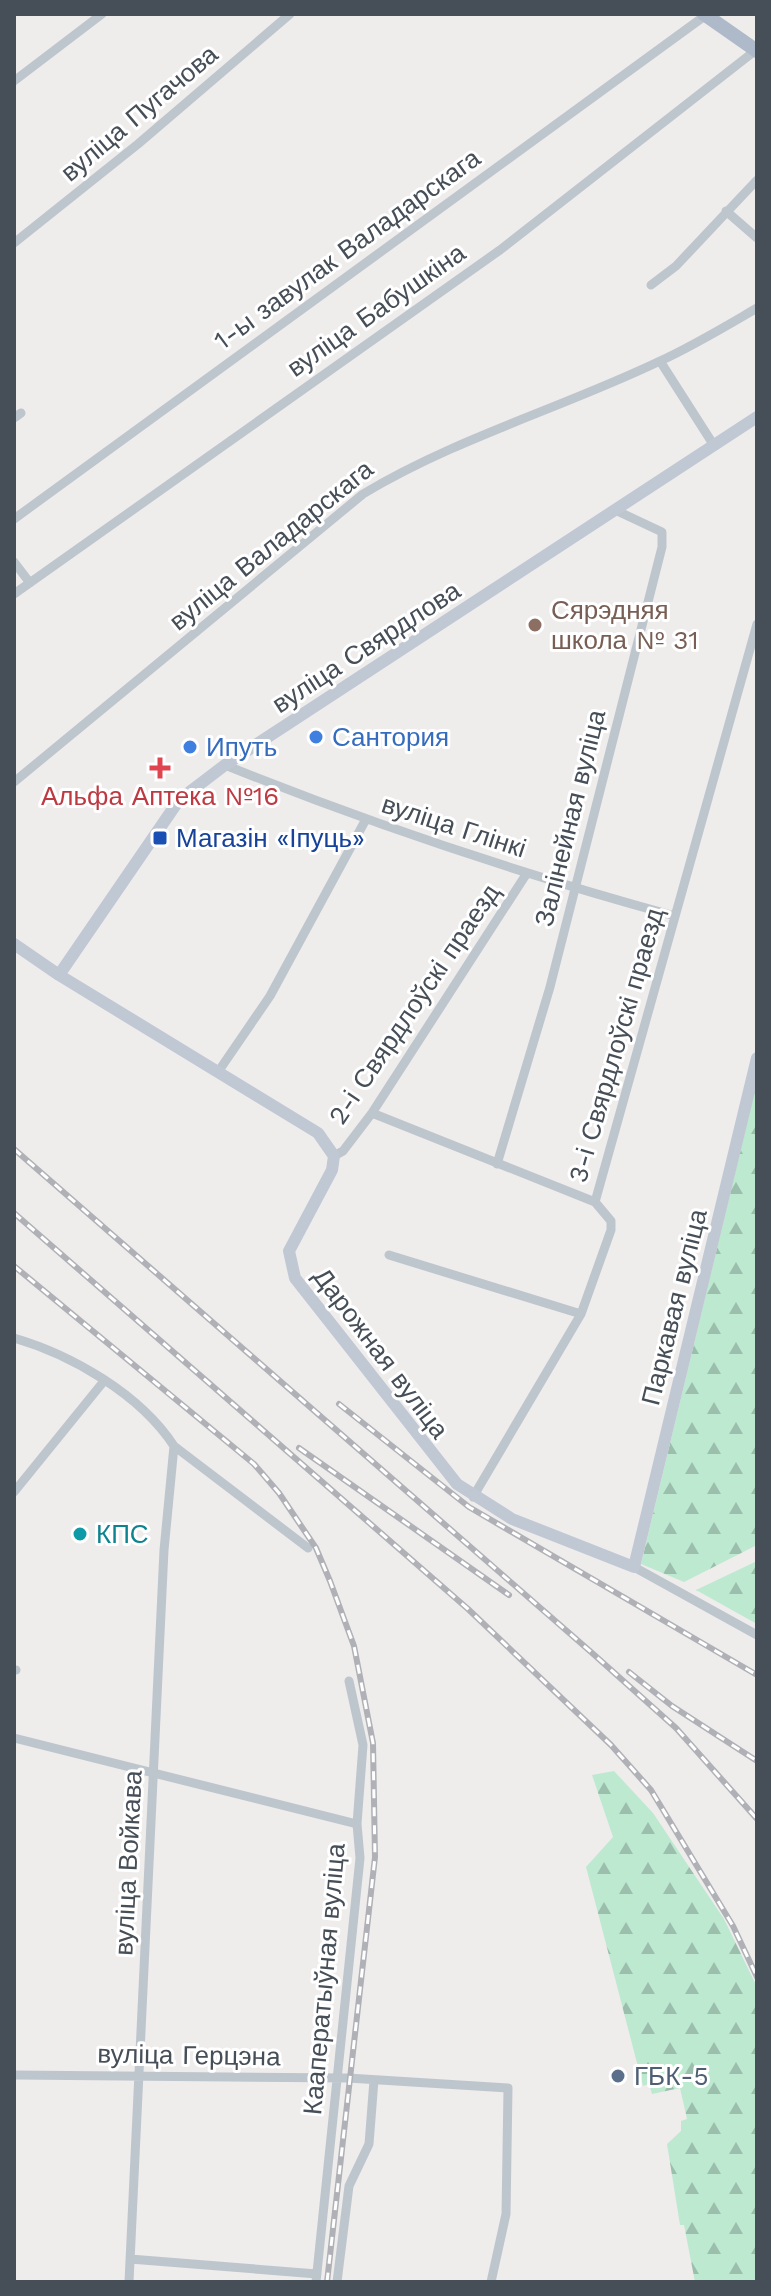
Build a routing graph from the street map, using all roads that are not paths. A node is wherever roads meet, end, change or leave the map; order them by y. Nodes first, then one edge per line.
1 (102, 14) edge
2 (290, 14) edge
3 (705, 15) edge
4 (756, 51) edge
5 (14, 81) edge
6 (757, 180) edge
7 (726, 211) junction
8 (757, 238) edge
9 (14, 243) edge
10 (651, 285) dead end
11 (757, 308) edge
12 (660, 361) junction
13 (757, 417) edge
14 (713, 444) junction
15 (615, 510) junction
16 (14, 519) edge
17 (14, 562) edge
18 (30, 583) junction
19 (14, 594) edge
20 (757, 624) edge
21 (225, 765) junction
22 (14, 782) edge
23 (365, 821) junction
24 (527, 873) junction
25 (574, 888) junction
26 (675, 916) junction
27 (14, 944) edge
28 (59, 975) junction
29 (757, 1058) edge
30 (218, 1072) junction
31 (372, 1113) junction
32 (334, 1156) junction
33 (497, 1164) junction
34 (595, 1202) junction
35 (389, 1255) dead end
36 (581, 1314) junction
37 (14, 1338) edge
38 (104, 1381) junction
39 (174, 1446) junction
40 (14, 1492) edge
41 (473, 1497) junction
42 (308, 1548) dead end
43 (634, 1567) junction
44 (757, 1635) edge
45 (349, 1681) dead end
46 (14, 1738) edge
47 (155, 1771) junction
48 (357, 1824) junction
49 (14, 2075) edge
50 (139, 2077) junction
51 (338, 2078) junction
52 (374, 2080) junction
53 (130, 2259) junction
54 (225, 2268) junction
55 (316, 2278) edge
56 (129, 2282) edge
57 (225, 2282) edge
58 (337, 2282) edge
59 (491, 2282) edge

1 - 5 street
2 - 9 street, вуліца Пугачова
3 - 4 main road
3 - 16 street, 1-ы завулак Валадарскага
4 - 18 street, вуліца Бабушкіна
6 - 7 street
7 - 8 street
7 - 10 street
11 - 12 street, вуліца Валадарскага
12 - 14 street
12 - 22 street, вуліца Валадарскага
13 - 14 street, вуліца Свярдлова
14 - 15 street, вуліца Свярдлова
15 - 21 street, вуліца Свярдлова
15 - 25 street, Залінейная вуліца
17 - 18 street
18 - 19 street, вуліца Бабушкіна
20 - 26 street, 3-і Свярдлоўскі праезд
21 - 23 street, вуліца Глінкі
21 - 28 street, вуліца Свярдлова
23 - 24 street, вуліца Глінкі
23 - 30 street
24 - 25 street, вуліца Глінкі
24 - 31 street, 2-і Свярдлоўскі праезд
25 - 26 street, вуліца Глінкі
25 - 33 street, Залінейная вуліца
26 - 34 street, 3-і Свярдлоўскі праезд
27 - 28 street
28 - 30 street
29 - 43 street, Паркавая вуліца
30 - 32 street
31 - 32 street, 2-і Свярдлоўскі праезд
31 - 33 street
32 - 41 street, Дарожная вуліца
33 - 34 street
34 - 36 street, 3-і Свярдлоўскі праезд
35 - 36 street
36 - 41 street, 3-і Свярдлоўскі праезд
37 - 38 street
38 - 39 street
38 - 40 street
39 - 42 street
39 - 47 street, вуліца Войкава
41 - 43 street, Дарожная вуліца
43 - 44 street, Дарожная вуліца
45 - 48 street, Кааператыўная вуліца
46 - 47 street
47 - 48 street
47 - 50 street, вуліца Войкава
48 - 51 street, Кааператыўная вуліца
49 - 50 street, вуліца Герцэна
50 - 51 street, вуліца Герцэна
50 - 53 street, вуліца Войкава
51 - 52 street, вуліца Герцэна
51 - 55 street, Кааператыўная вуліца
52 - 58 street
52 - 59 street, вуліца Герцэна
53 - 54 street
53 - 56 street, вуліца Войкава
54 - 55 street
54 - 57 street

